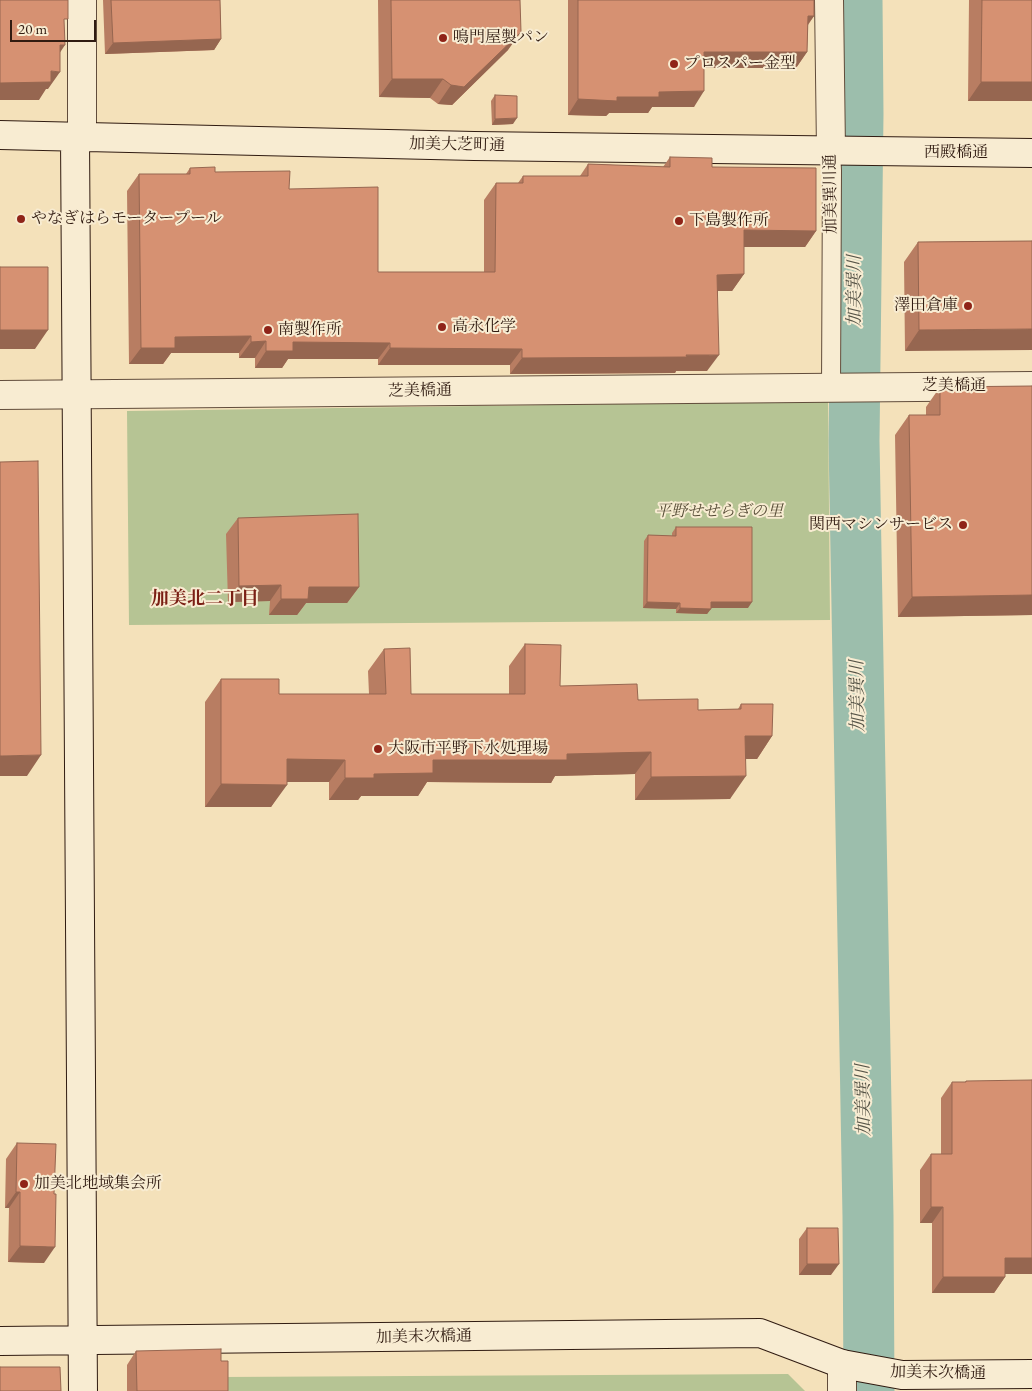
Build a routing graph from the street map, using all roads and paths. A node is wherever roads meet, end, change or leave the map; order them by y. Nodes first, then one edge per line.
1 (82, 0) edge
2 (830, 0) edge
3 (0, 135) edge
4 (79, 136) junction
5 (839, 151) junction
6 (880, 152) joint
7 (1032, 153) edge
8 (1032, 386) edge
9 (835, 387) junction
10 (77, 394) junction
11 (0, 395) edge
12 (0, 1341) edge
13 (82, 1341) junction
14 (843, 1373) edge
15 (1032, 1374) edge
16 (82, 1391) edge

1 - 4 street
2 - 5 street, 加美巽川通
3 - 4 street, 加美大芝町通
4 - 5 street, 加美大芝町通
4 - 10 street
5 - 6 street, 加美大芝町通
5 - 9 lane, 加美巽川通
6 - 7 street, 西殿橋通
8 - 9 street, 芝美橋通
9 - 10 street, 芝美橋通
10 - 11 street, 芝美橋通
10 - 13 street
12 - 13 street, 加美末次橋通
13 - 14 street, 加美末次橋通
13 - 16 street
14 - 15 street, 加美末次橋通

